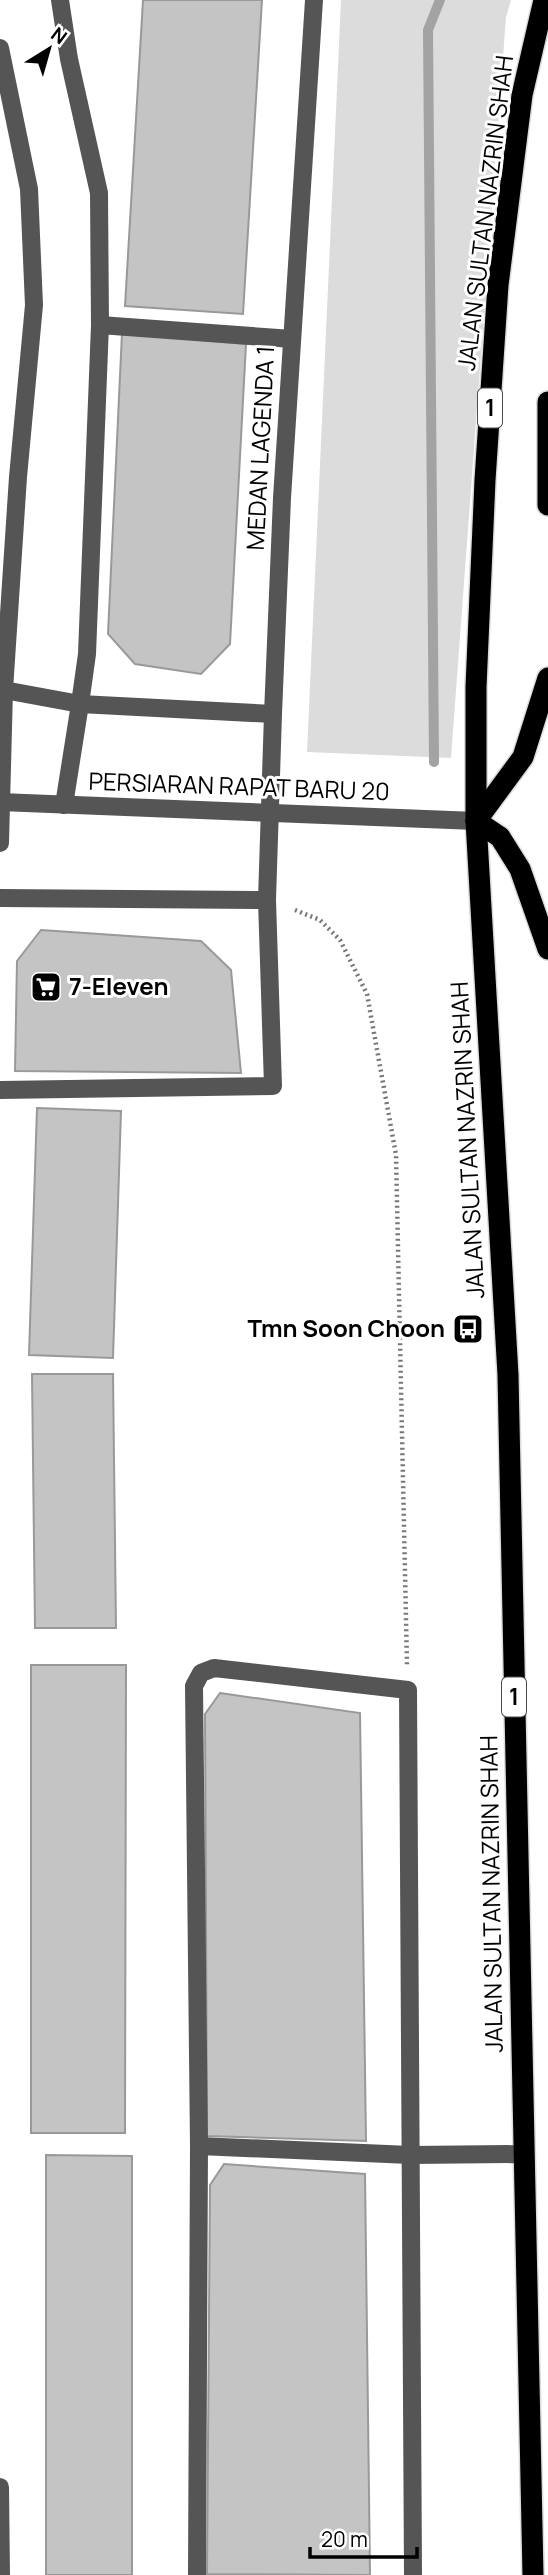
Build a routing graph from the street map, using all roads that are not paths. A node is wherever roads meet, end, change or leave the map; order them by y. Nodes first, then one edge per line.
1 (60, 0) edge
2 (314, 0) edge
3 (544, 0) edge
4 (0, 48) edge
5 (100, 325) junction
6 (292, 339) junction
7 (548, 402) edge
8 (548, 505) edge
9 (548, 678) edge
10 (4, 690) junction
11 (80, 704) junction
12 (273, 714) junction
13 (1, 802) edge
14 (64, 805) junction
15 (271, 815) junction
16 (476, 821) junction
17 (0, 843) edge
18 (0, 898) edge
19 (267, 900) junction
20 (548, 949) edge
21 (0, 1090) edge
22 (199, 2146) junction
23 (523, 2154) junction
24 (410, 2155) junction
25 (0, 2487) edge
26 (1, 2575) edge
27 (197, 2575) edge
28 (413, 2575) edge
29 (533, 2575) edge

1 - 5 street
2 - 6 street, MEDAN LAGENDA 1
3 - 16 highway, JALAN SULTAN NAZRIN SHAH / 1
4 - 10 street
5 - 6 street
5 - 11 street
6 - 12 street, MEDAN LAGENDA 1
7 - 8 highway
9 - 16 highway
10 - 11 street
10 - 13 street
11 - 12 street
11 - 14 street
12 - 15 street, MEDAN LAGENDA 1
13 - 14 street, PERSIARAN RAPAT BARU 20
13 - 17 street
14 - 15 street, PERSIARAN RAPAT BARU 20
15 - 16 street, PERSIARAN RAPAT BARU 20
15 - 19 street, MEDAN LAGENDA 1
16 - 20 highway
16 - 23 highway, JALAN SULTAN NAZRIN SHAH / 1
18 - 19 street
19 - 21 street, MEDAN LAGENDA 1
22 - 24 street
22 - 24 street
22 - 27 street
23 - 24 street
23 - 29 highway, JALAN SULTAN NAZRIN SHAH / 1
24 - 28 street
25 - 26 street

